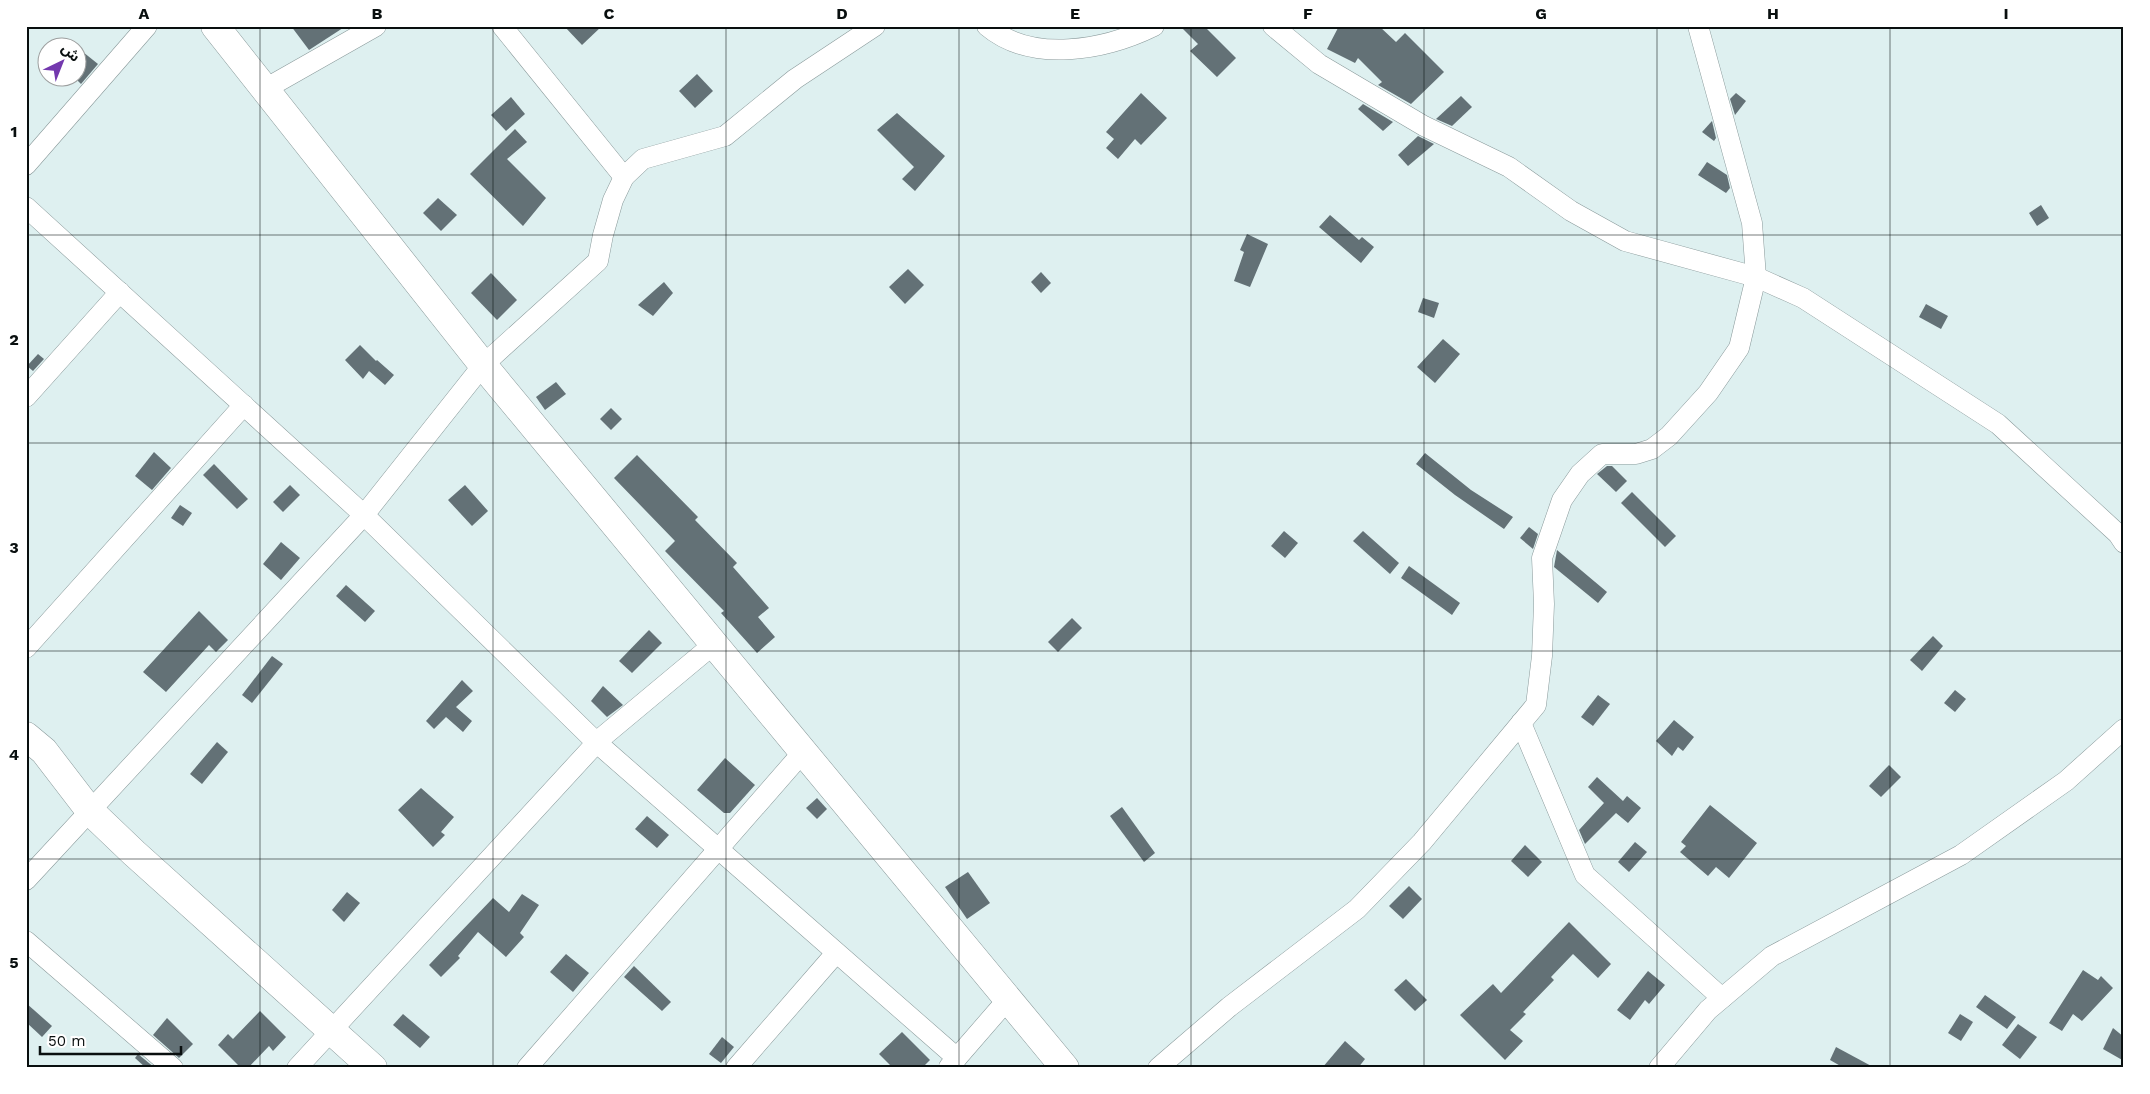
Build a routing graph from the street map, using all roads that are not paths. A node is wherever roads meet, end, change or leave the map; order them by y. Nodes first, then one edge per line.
1 (147, 26) edge
2 (215, 26) edge
3 (376, 26) edge
4 (502, 26) edge
5 (875, 26) edge
6 (986, 26) edge
7 (1154, 26) edge
8 (1273, 26) edge
9 (1698, 26) edge
10 (265, 89) junction
11 (26, 165) edge
12 (624, 177) junction
13 (26, 207) edge
14 (1756, 277) junction
15 (120, 292) junction
16 (483, 365) junction
17 (26, 397) edge
18 (244, 405) junction
19 (364, 515) junction
20 (2124, 542) edge
21 (714, 644) junction
22 (26, 648) edge
23 (1521, 723) junction
24 (2124, 729) edge
25 (26, 736) edge
26 (596, 742) junction
27 (803, 752) junction
28 (90, 811) junction
29 (718, 849) junction
30 (26, 880) edge
31 (26, 941) edge
32 (836, 953) junction
33 (1722, 998) junction
34 (1008, 999) junction
35 (331, 1030) junction
36 (953, 1063) edge
37 (173, 1068) edge
38 (297, 1068) edge
39 (373, 1068) edge
40 (527, 1068) edge
41 (736, 1068) edge
42 (1066, 1068) edge
43 (1158, 1068) edge
44 (1659, 1068) edge

1 - 11 street
2 - 10 street
3 - 10 street
4 - 12 street
5 - 12 street
6 - 7 street
8 - 14 street
9 - 14 street
10 - 16 street
12 - 16 street
13 - 15 street
14 - 20 street
14 - 23 street
15 - 17 street
15 - 18 street
16 - 19 street
16 - 21 street
18 - 19 street
18 - 22 street
19 - 26 street
19 - 28 street
21 - 26 street
21 - 27 street
23 - 33 street
23 - 43 street
24 - 33 street
25 - 28 street
26 - 29 street
26 - 35 street
27 - 29 street
27 - 34 street
28 - 30 street
28 - 35 street
29 - 32 street
29 - 40 street
31 - 37 street
32 - 36 street
32 - 41 street
33 - 44 street
34 - 36 street
34 - 42 street
35 - 38 street
35 - 39 street

